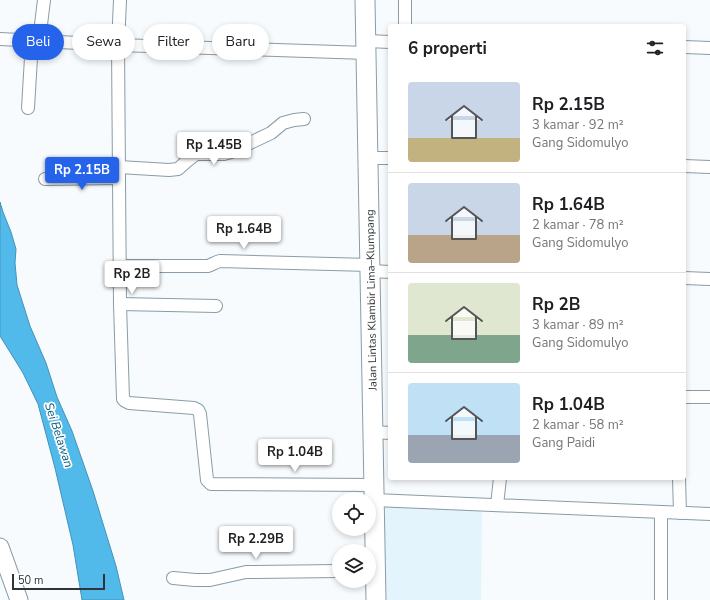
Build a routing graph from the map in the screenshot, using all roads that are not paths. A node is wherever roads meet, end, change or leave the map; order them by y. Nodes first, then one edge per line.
1 (44, 0) edge
2 (120, 0) edge
3 (365, 0) edge
4 (405, 0) edge
5 (39, 24) edge
6 (119, 24) edge
7 (405, 24) edge
8 (0, 40) edge
9 (12, 40) edge
10 (388, 42) edge
11 (135, 45) edge
12 (367, 47) junction
13 (686, 47) edge
14 (710, 48) edge
15 (34, 60) edge
16 (118, 60) edge
17 (28, 108) dead end
18 (304, 119) dead end
19 (369, 158) junction
20 (388, 158) edge
21 (686, 166) edge
22 (710, 168) edge
23 (119, 172) junction
24 (45, 179) dead end
25 (120, 266) junction
26 (370, 268) junction
27 (388, 272) edge
28 (686, 278) edge
29 (710, 279) edge
30 (120, 304) junction
31 (216, 306) dead end
32 (686, 397) edge
33 (710, 397) edge
34 (382, 432) edge
35 (500, 480) edge
36 (679, 480) edge
37 (356, 492) edge
38 (374, 492) edge
39 (376, 493) edge
40 (497, 505) junction
41 (661, 512) junction
42 (680, 513) junction
43 (710, 514) edge
44 (1, 552) edge
45 (332, 571) edge
46 (173, 578) dead end
47 (374, 588) edge
48 (19, 600) edge
49 (376, 600) edge
50 (661, 600) edge

1 - 5 street
2 - 6 street
3 - 12 main road, Jalan Lintas Klambir Lima–Klumpang
4 - 7 street
8 - 9 street
10 - 12 street
11 - 12 street
12 - 19 main road, Jalan Lintas Klambir Lima–Klumpang
13 - 14 street
15 - 17 street
16 - 23 street
18 - 23 street
19 - 20 street
19 - 26 main road, Jalan Lintas Klambir Lima–Klumpang
21 - 22 street
23 - 24 street
23 - 25 street
25 - 26 street
25 - 30 street
26 - 27 street
26 - 34 main road, Jalan Lintas Klambir Lima–Klumpang
28 - 29 street
30 - 31 street
30 - 37 street
32 - 33 street
34 - 38 main road, Jalan Lintas Klambir Lima–Klumpang
35 - 40 street
36 - 42 street
39 - 40 street
40 - 41 street
41 - 42 street
41 - 50 street
42 - 43 street
44 - 48 street
45 - 46 street
47 - 49 main road, Jalan Lintas Klambir Lima–Klumpang

